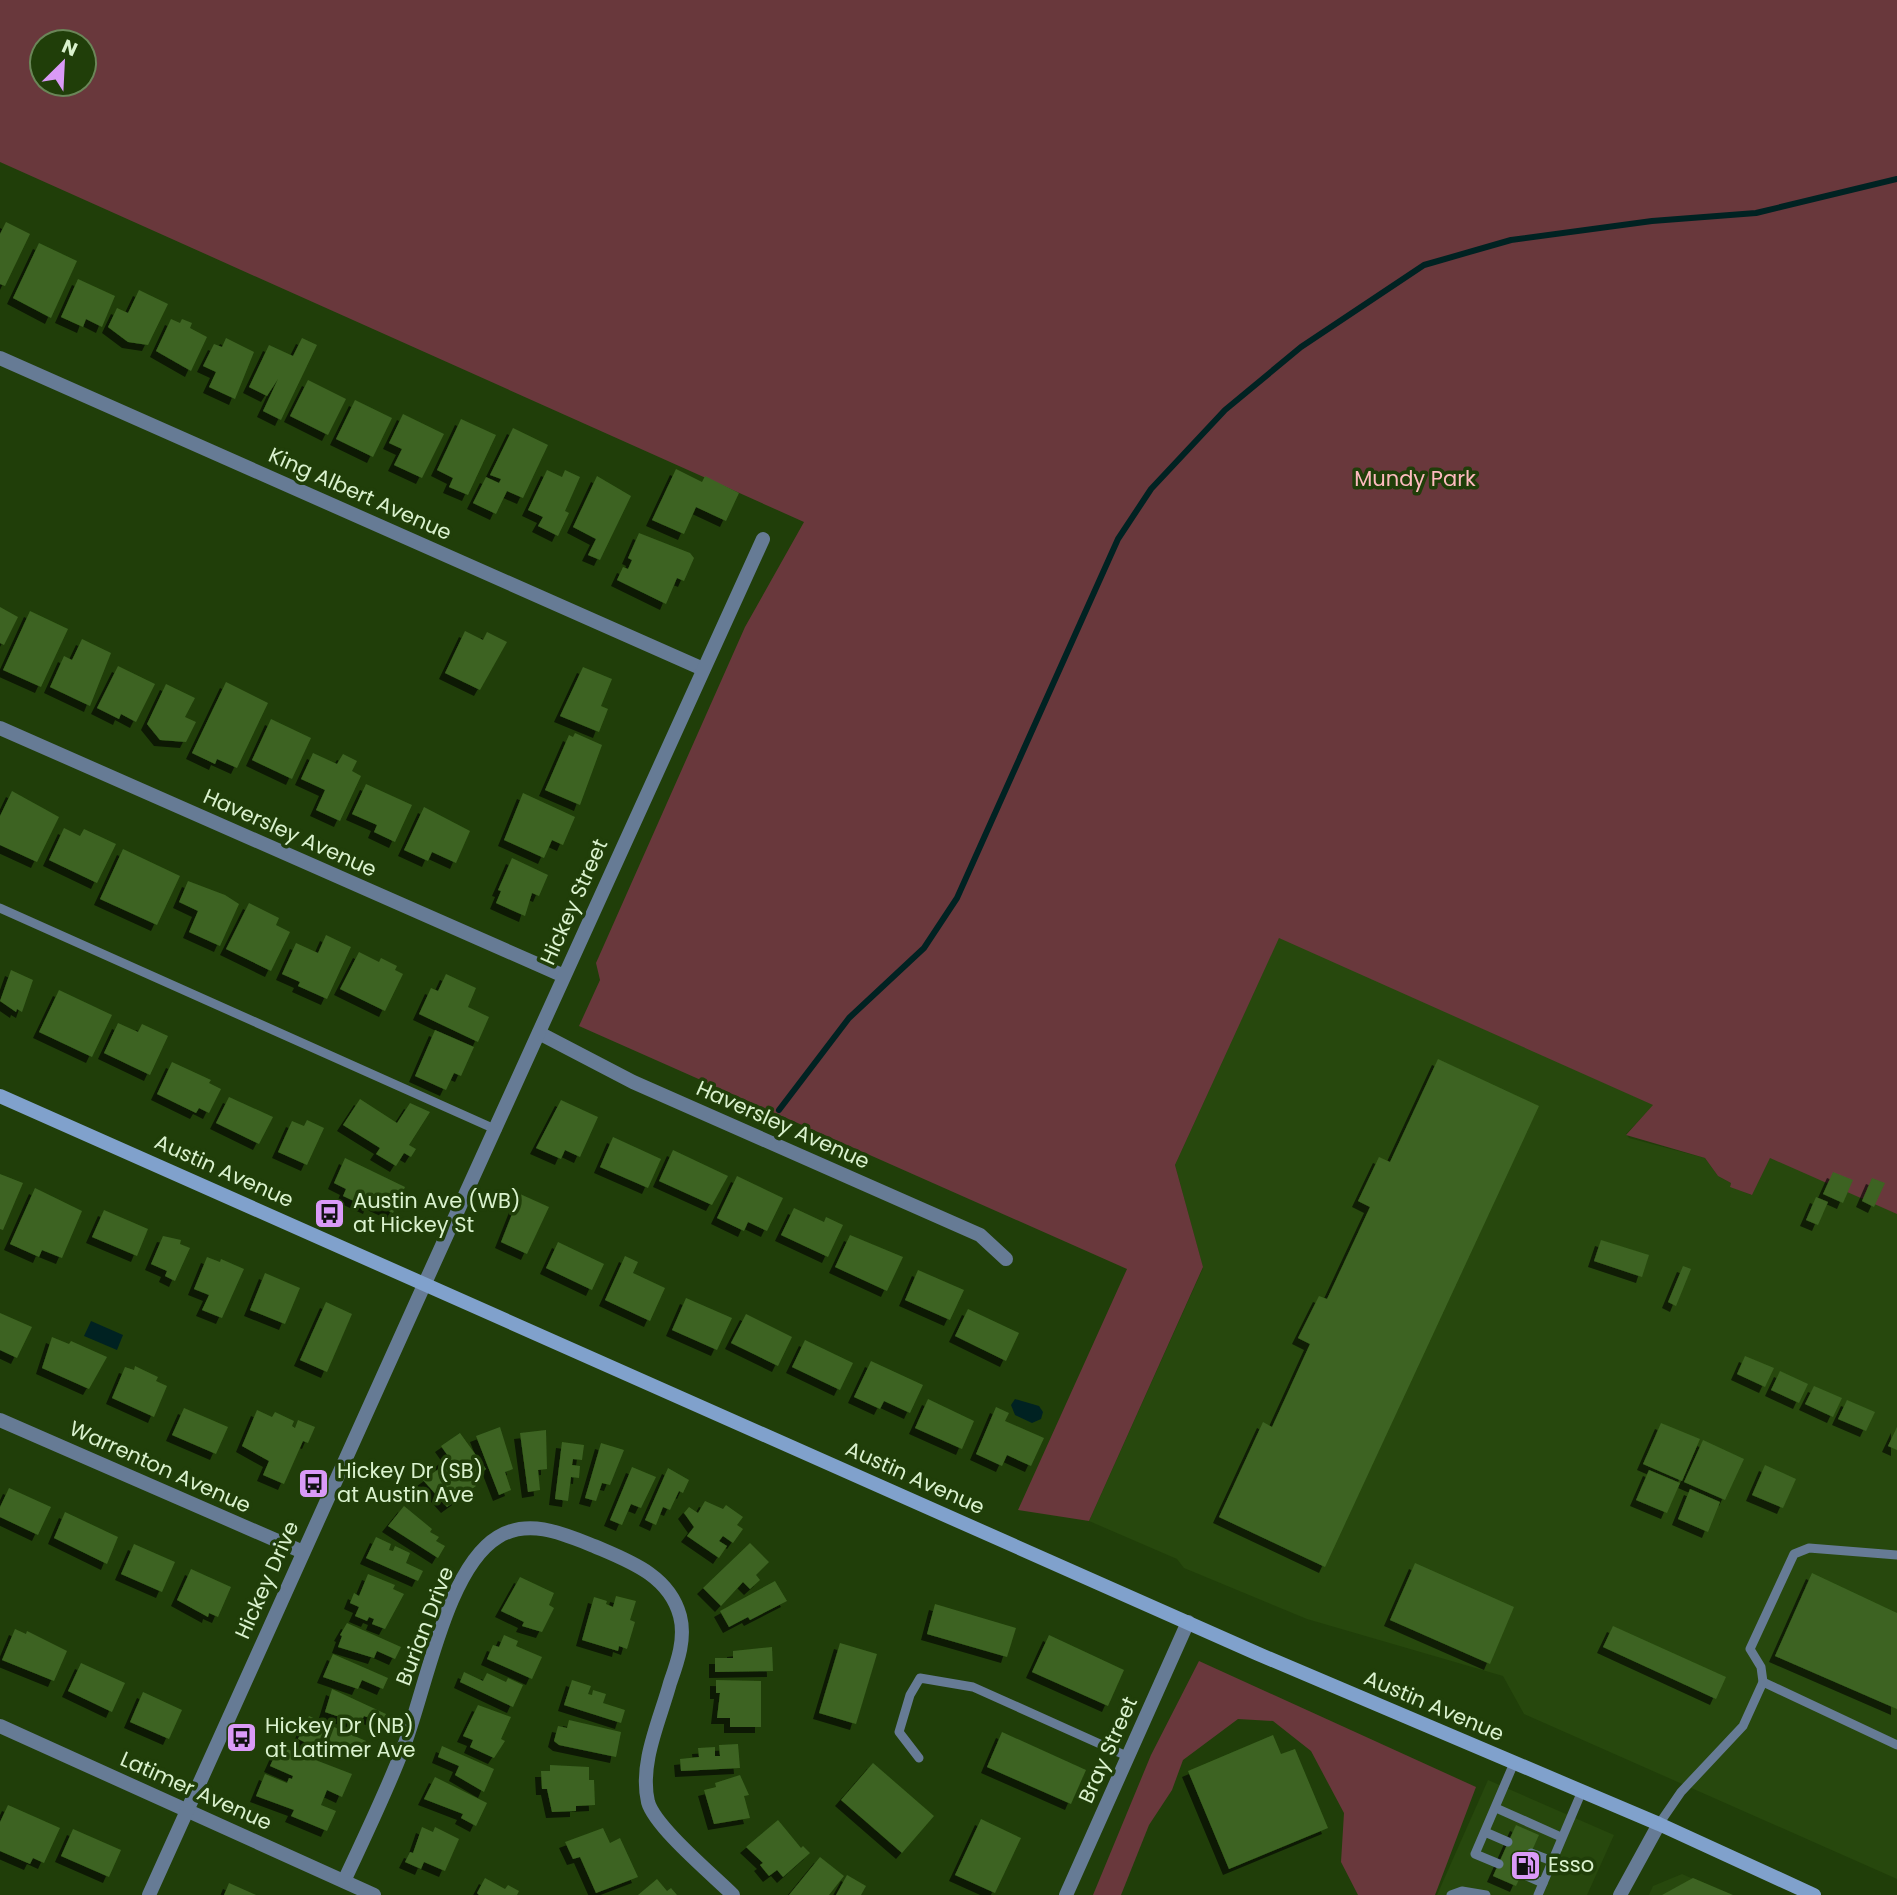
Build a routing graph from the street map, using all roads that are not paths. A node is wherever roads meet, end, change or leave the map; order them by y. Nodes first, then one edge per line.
1 (0, 358) edge
2 (763, 539) dead end
3 (703, 669) junction
4 (0, 728) edge
5 (0, 908) edge
6 (564, 976) junction
7 (539, 1033) junction
8 (0, 1096) edge
9 (497, 1130) junction
10 (1006, 1259) dead end
11 (425, 1283) junction
12 (0, 1420) edge
13 (303, 1552) junction
14 (1897, 1555) edge
15 (1188, 1622) junction
16 (1763, 1682) junction
17 (0, 1726) edge
18 (1897, 1745) edge
19 (1129, 1757) junction
20 (919, 1758) dead end
21 (1514, 1763) junction
22 (1582, 1791) junction
23 (187, 1808) junction
24 (1496, 1808) junction
25 (1659, 1824) junction
26 (1485, 1832) junction
27 (1561, 1837) junction
28 (1508, 1842) dead end
29 (1531, 1853) dead end
30 (1552, 1861) junction
31 (1499, 1864) dead end
32 (1522, 1874) dead end
33 (344, 1881) junction
34 (1543, 1883) junction
35 (149, 1895) edge
36 (374, 1895) edge
37 (733, 1895) edge
38 (1066, 1895) edge
39 (1451, 1895) edge
40 (1486, 1895) edge
41 (1538, 1895) edge
42 (1620, 1895) edge
43 (1814, 1895) edge

1 - 3 street, King Albert Avenue
2 - 3 street, Hickey Street
3 - 6 street, Hickey Street
4 - 6 street, Haversley Avenue
5 - 9 lane
6 - 7 street, Hickey Street
7 - 9 street, Hickey Street
7 - 10 street, Haversley Avenue
8 - 11 main road, Austin Avenue
9 - 11 street, Hickey Street
11 - 13 street, Hickey Drive
11 - 15 main road, Austin Avenue
12 - 13 street, Warrenton Avenue
13 - 23 street, Hickey Drive
14 - 16 lane
15 - 19 street, Bray Street
15 - 21 main road, Austin Avenue
16 - 18 lane
16 - 25 lane
17 - 23 street, Latimer Avenue
19 - 20 lane
19 - 38 street, Bray Street
21 - 22 main road, Austin Avenue
21 - 24 lane
22 - 25 main road, Austin Avenue
22 - 27 lane
23 - 33 street, Latimer Avenue
23 - 35 street, Hickey Drive
24 - 26 lane
24 - 27 lane
25 - 42 street
25 - 43 main road, Austin Avenue
26 - 28 lane
26 - 31 lane
27 - 30 lane
29 - 30 lane
30 - 34 lane
32 - 34 lane
33 - 36 street, Latimer Avenue
33 - 37 street, Burian Drive
34 - 41 lane
39 - 40 lane

